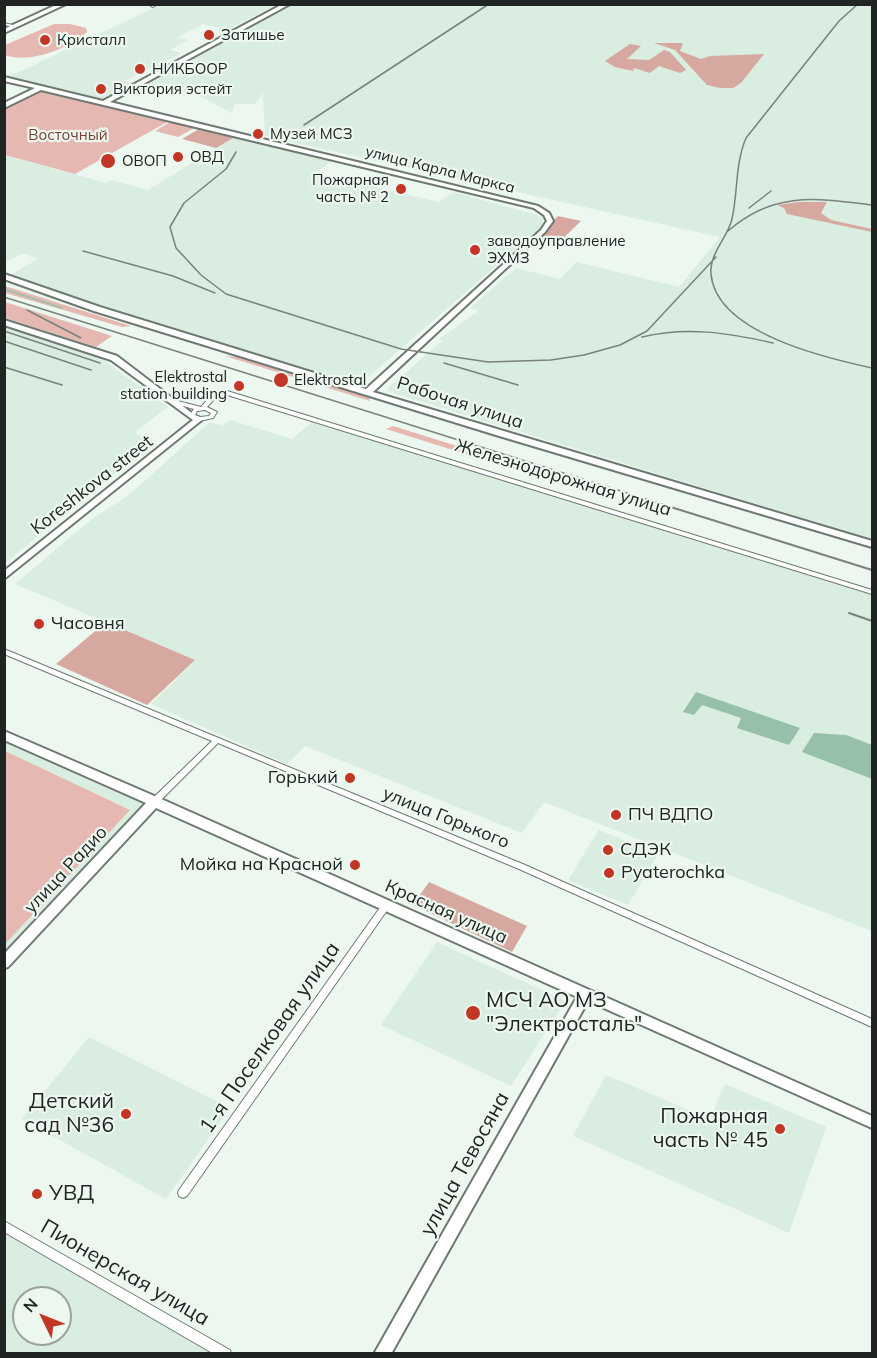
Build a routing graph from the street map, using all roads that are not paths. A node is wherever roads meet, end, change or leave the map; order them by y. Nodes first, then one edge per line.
1 (64, 4) edge
2 (288, 4) edge
3 (4, 24) edge
4 (15, 26) junction
5 (4, 31) edge
6 (4, 79) edge
7 (40, 88) junction
8 (104, 104) junction
9 (4, 106) edge
10 (4, 276) edge
11 (4, 322) edge
12 (369, 391) junction
13 (170, 401) junction
14 (202, 408) junction
15 (196, 418) junction
16 (873, 544) edge
17 (4, 576) edge
18 (873, 592) edge
19 (4, 651) edge
20 (4, 735) edge
21 (216, 741) junction
22 (155, 801) junction
23 (387, 904) junction
24 (4, 963) edge
25 (585, 995) junction
26 (873, 1023) edge
27 (873, 1122) edge
28 (183, 1193) dead end
29 (4, 1226) edge
30 (226, 1353) edge
31 (382, 1353) edge

1 - 4 street
2 - 8 street
3 - 4 street
4 - 5 street
6 - 7 street, улица Карла Маркса
7 - 8 street, улица Карла Маркса
7 - 9 street
8 - 12 street, улица Карла Маркса
10 - 12 street, Рабочая улица
11 - 13 street
12 - 16 street, Рабочая улица
13 - 14 street
13 - 15 street
14 - 15 street
14 - 15 street
14 - 18 street, Железнодорожная улица
15 - 17 street, Koreshkova street
19 - 21 street, улица Горького
20 - 22 street, Красная улица
21 - 22 street
21 - 26 street, улица Горького
22 - 23 street, Красная улица
22 - 24 street, улица Радио
23 - 25 street, Красная улица
23 - 28 street, 1-я Поселковая улица
25 - 27 street, Красная улица
25 - 31 street, улица Тевосяна
29 - 30 street, Пионерская улица

